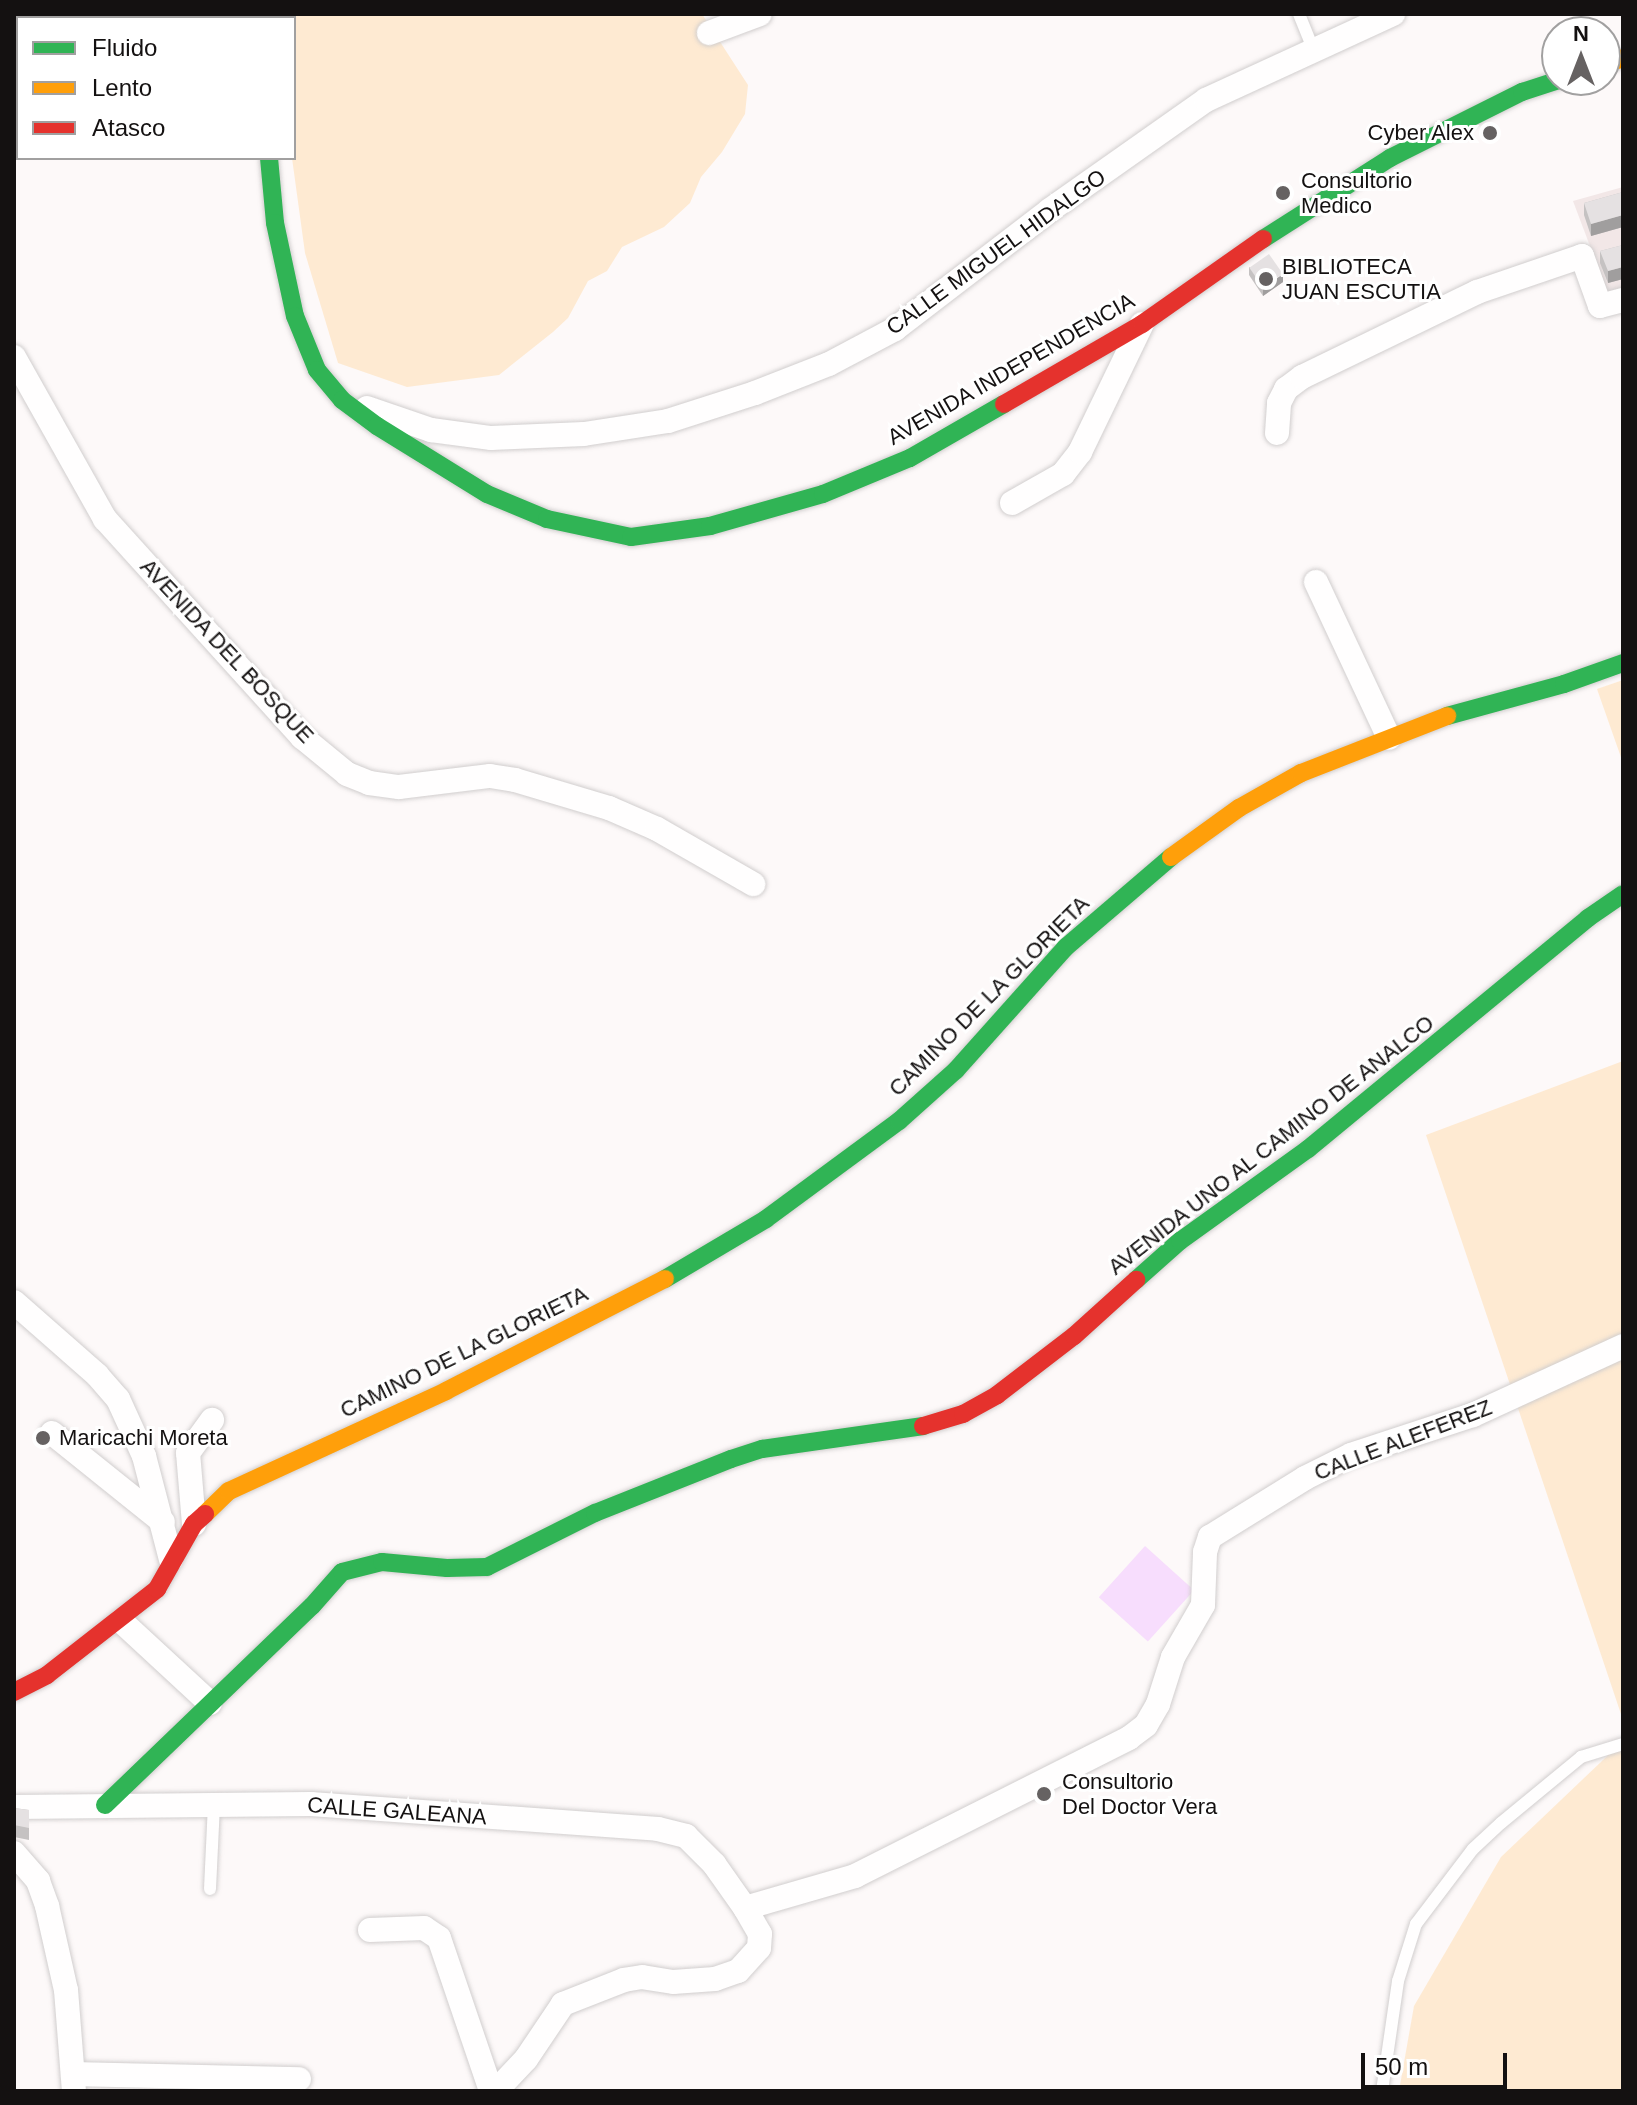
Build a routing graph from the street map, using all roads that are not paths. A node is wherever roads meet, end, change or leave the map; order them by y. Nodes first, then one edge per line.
1 (760, 14) edge
2 (1299, 14) edge
3 (1393, 14) edge
4 (709, 33) dead end
5 (1313, 48) junction
6 (1541, 86) edge
7 (269, 160) edge
8 (1623, 300) edge
9 (1142, 324) junction
10 (14, 357) edge
11 (342, 400) junction
12 (1277, 433) dead end
13 (1012, 503) dead end
14 (1316, 582) dead end
15 (1623, 663) edge
16 (1389, 738) junction
17 (753, 884) dead end
18 (1623, 894) edge
19 (14, 1302) edge
20 (1623, 1346) edge
21 (212, 1420) dead end
22 (52, 1433) dead end
23 (163, 1522) junction
24 (194, 1524) junction
25 (171, 1560) junction
26 (121, 1621) junction
27 (14, 1692) edge
28 (210, 1703) junction
29 (1623, 1744) edge
30 (105, 1805) junction
31 (214, 1805) junction
32 (14, 1807) edge
33 (14, 1853) edge
34 (210, 1889) dead end
35 (745, 1908) junction
36 (370, 1930) dead end
37 (299, 2079) dead end
38 (74, 2083) edge
39 (494, 2091) edge
40 (1382, 2091) edge

1 - 4 street
2 - 5 lane
3 - 5 street, CALLE MIGUEL HIDALGO
5 - 11 street, CALLE MIGUEL HIDALGO
6 - 9 street, AVENIDA INDEPENDENCIA
7 - 11 street, AVENIDA INDEPENDENCIA
8 - 12 street
9 - 11 street, AVENIDA INDEPENDENCIA
9 - 13 street
10 - 17 street, AVENIDA DEL BOSQUE
14 - 16 street
15 - 16 street, CAMINO DE LA GLORIETA
16 - 24 street, CAMINO DE LA GLORIETA
18 - 28 street, AVENIDA UNO AL CAMINO DE ANALCO
19 - 23 street
20 - 35 street, CALLE ALEFEREZ
21 - 24 street
22 - 23 street
23 - 25 street
24 - 25 street, CAMINO DE LA GLORIETA
25 - 26 street, CAMINO DE LA GLORIETA
26 - 27 street, CAMINO DE LA GLORIETA
26 - 28 street
28 - 30 street, AVENIDA UNO AL CAMINO DE ANALCO
29 - 40 lane
30 - 31 street, CALLE GALEANA
30 - 32 street, CALLE GALEANA
31 - 34 lane
31 - 35 street, CALLE GALEANA
33 - 38 street
35 - 39 street, CALLE GALEANA
36 - 39 street
37 - 38 street

